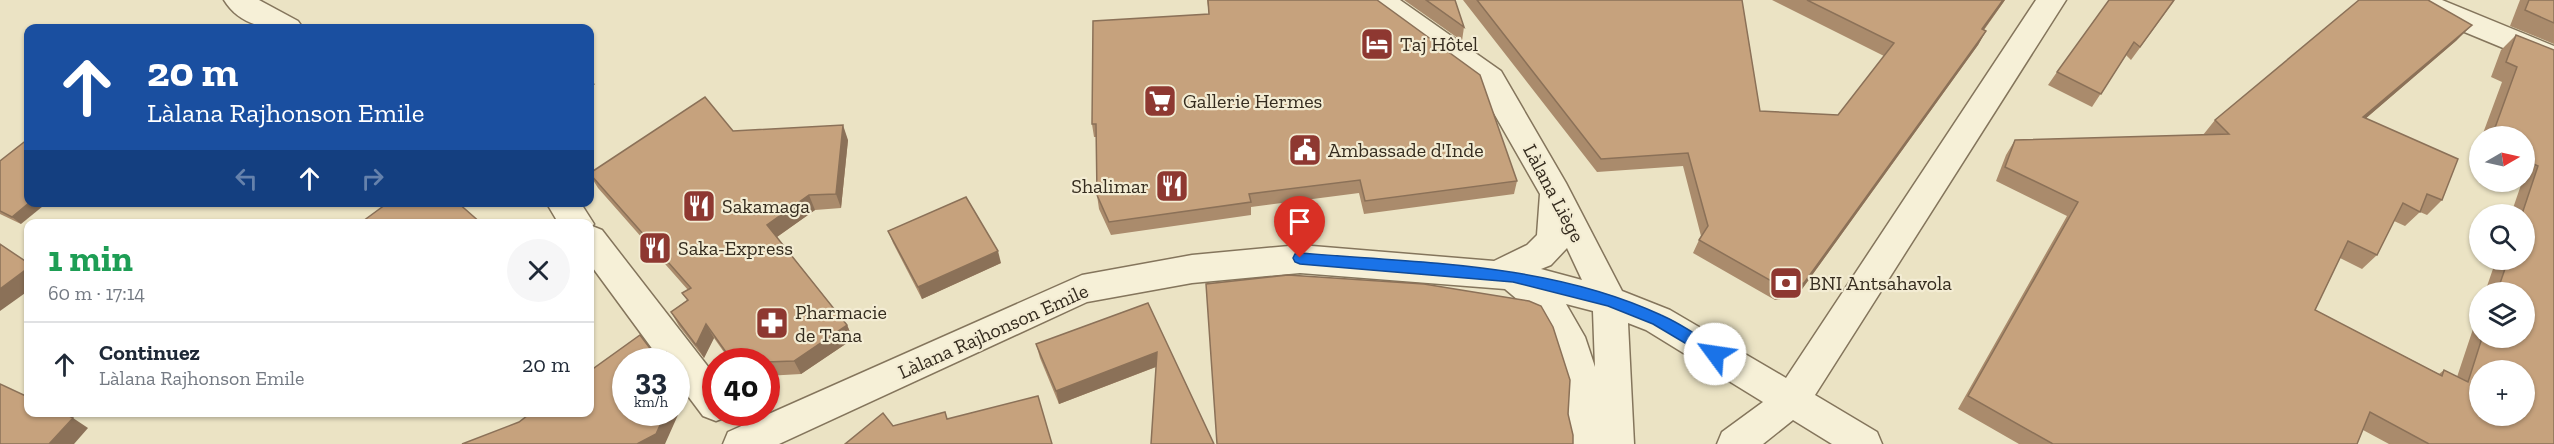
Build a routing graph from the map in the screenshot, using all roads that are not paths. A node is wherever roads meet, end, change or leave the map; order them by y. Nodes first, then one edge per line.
1 (1380, 0) edge
2 (2051, 0) edge
3 (2414, 0) edge
4 (243, 13) edge
5 (276, 24) edge
6 (2554, 58) edge
7 (1555, 192) junction
8 (594, 244) edge
9 (1504, 276) junction
10 (1610, 301) junction
11 (702, 387) edge
12 (1791, 401) junction
13 (731, 426) edge
14 (743, 443) edge
15 (1587, 444) edge
16 (1616, 444) edge
17 (1735, 444) edge
18 (1864, 444) edge

1 - 7 street, Làlana Liège
2 - 12 street
3 - 6 street
4 - 5 street
7 - 9 street
7 - 10 street, Làlana Liège
8 - 11 street
9 - 10 street, Làlana Rajhonson Emile
9 - 14 street, Làlana Rajhonson Emile
9 - 15 street
10 - 12 street, Làlana Rajhonson Emile
10 - 16 street, Làlana Liège
12 - 17 street
12 - 18 street, Làlana Rajhonson Emile
13 - 14 street

